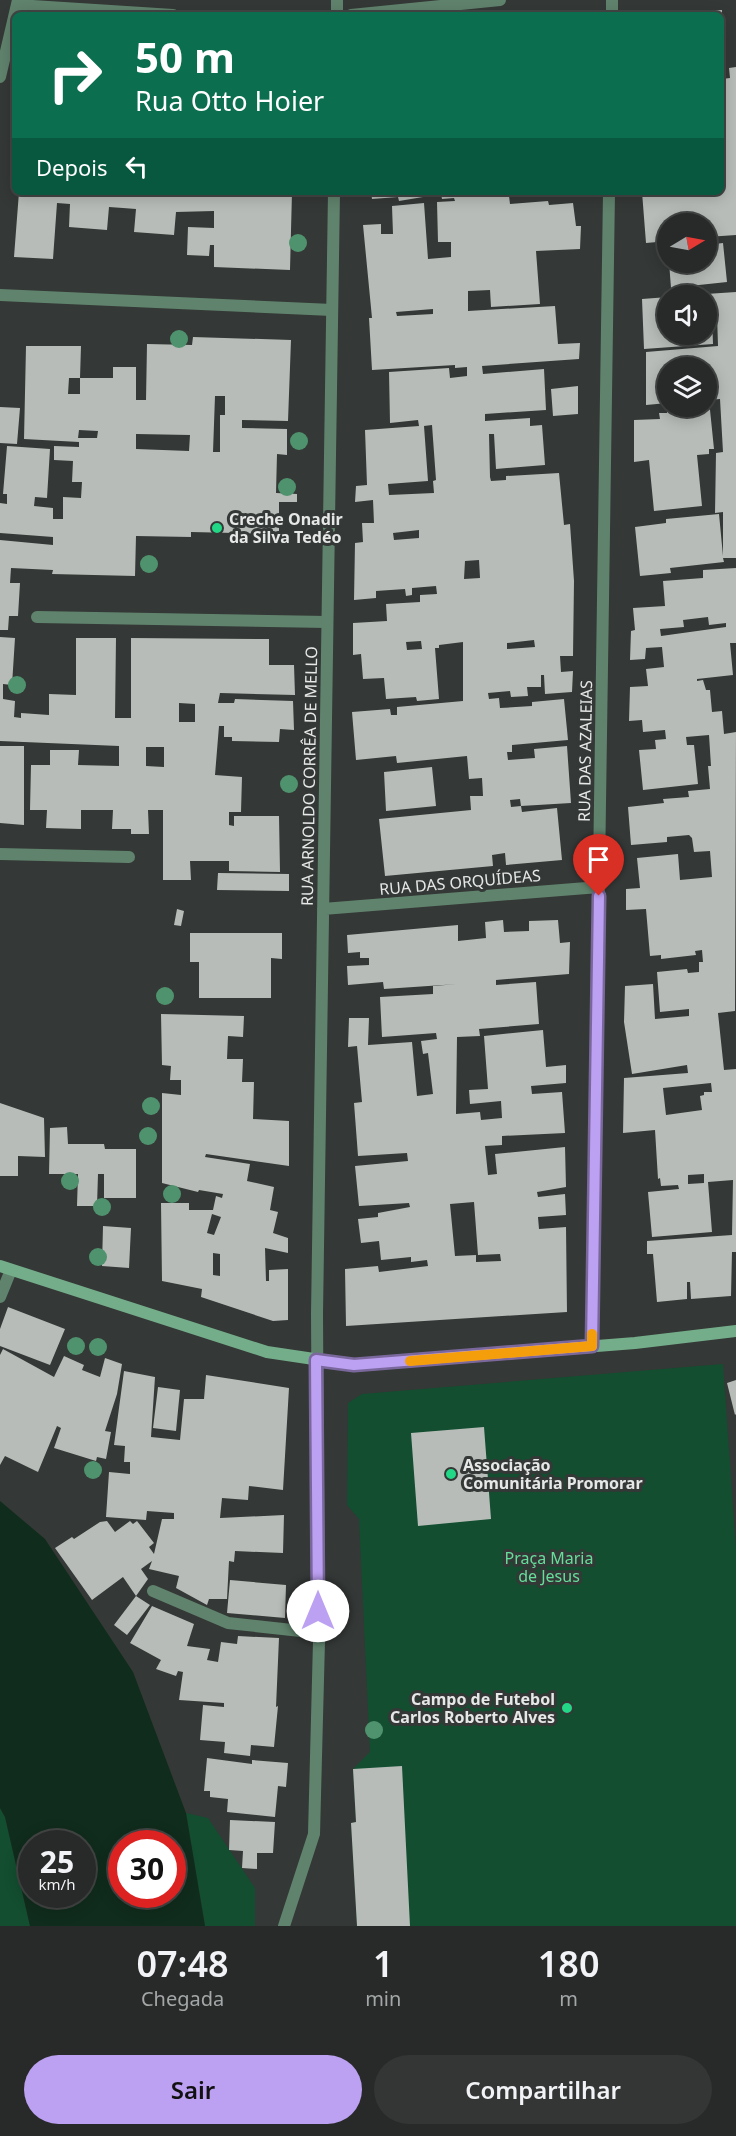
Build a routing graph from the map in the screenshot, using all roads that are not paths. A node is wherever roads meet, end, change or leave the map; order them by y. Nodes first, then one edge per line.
1 (500, 0) edge
2 (17, 2) edge
3 (137, 12) edge
4 (381, 12) edge
5 (12, 24) edge
6 (0, 77) edge
7 (334, 195) edge
8 (609, 195) edge
9 (0, 295) edge
10 (332, 310) junction
11 (37, 617) dead end
12 (327, 622) junction
13 (0, 854) edge
14 (129, 857) dead end
15 (599, 887) junction
16 (323, 909) junction
17 (5, 1268) edge
18 (0, 1297) edge
19 (736, 1331) edge
20 (592, 1346) junction
21 (316, 1360) junction
22 (153, 1591) dead end
23 (319, 1633) junction
24 (284, 1926) edge

1 - 4 street
2 - 3 street
5 - 6 street
7 - 10 street, RUA ARNOLDO CORRÊA DE MELLO
8 - 15 street, RUA DAS AZALEIAS
9 - 10 street
10 - 12 street, RUA ARNOLDO CORRÊA DE MELLO
11 - 12 street
12 - 16 street, RUA ARNOLDO CORRÊA DE MELLO
13 - 14 street
15 - 16 street, RUA DAS ORQUÍDEAS
15 - 20 street, RUA DAS AZALEIAS
16 - 21 street, RUA ARNOLDO CORRÊA DE MELLO
17 - 18 street
17 - 21 street
19 - 20 street
20 - 21 street
21 - 23 street, RUA ARNOLDO CORRÊA DE MELLO
22 - 23 street
23 - 24 street, RUA ARNOLDO CORRÊA DE MELLO

